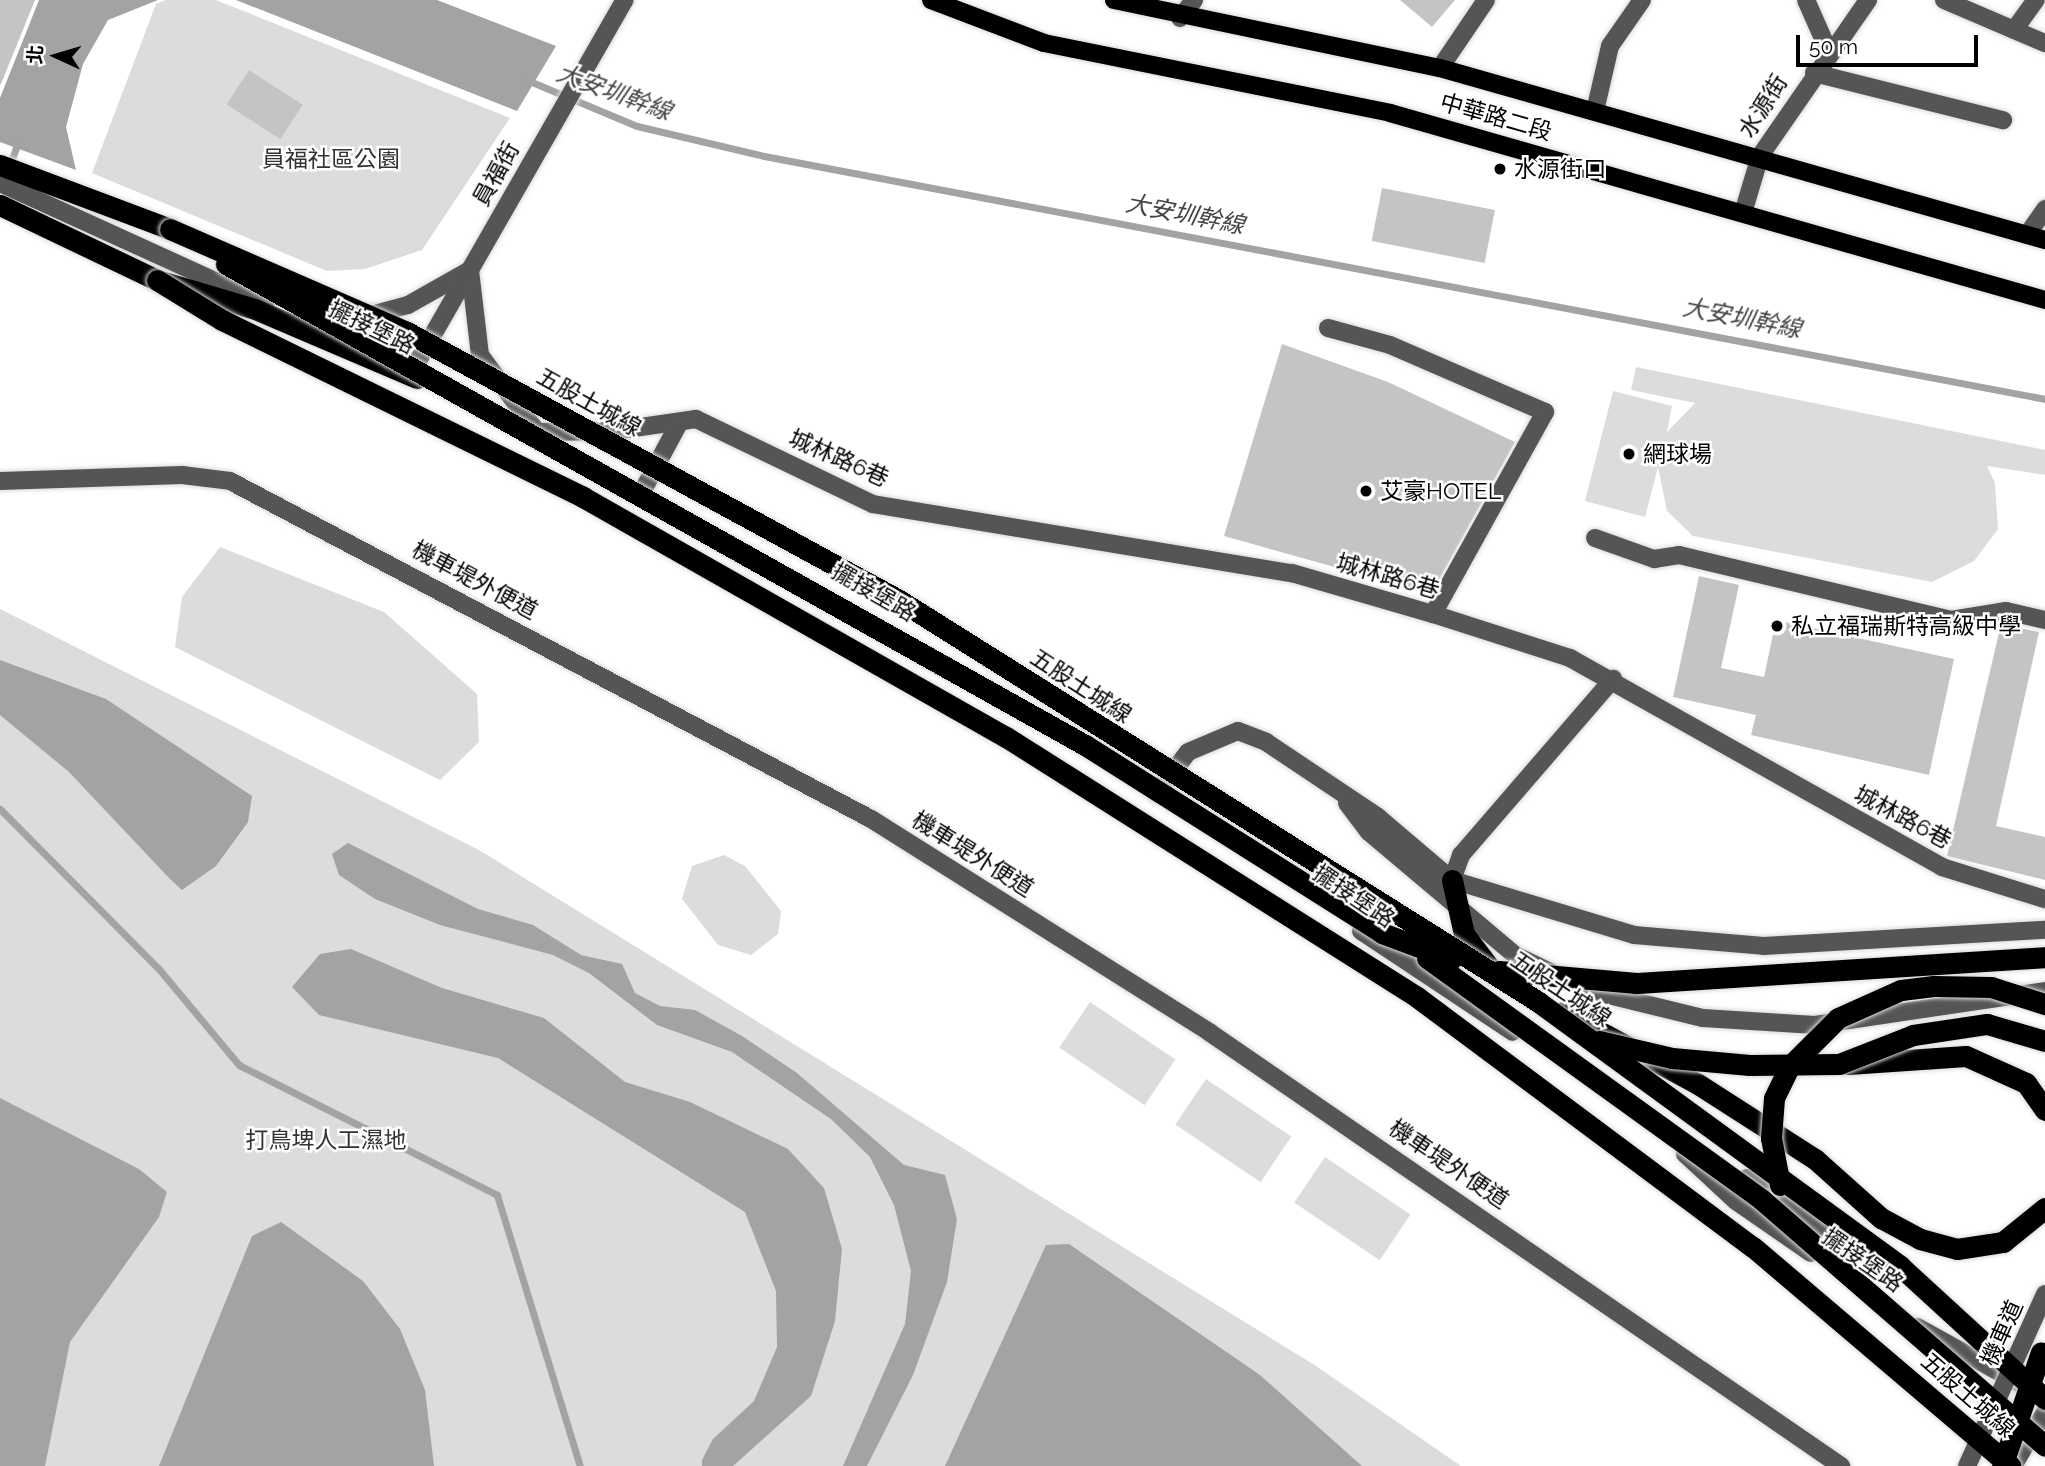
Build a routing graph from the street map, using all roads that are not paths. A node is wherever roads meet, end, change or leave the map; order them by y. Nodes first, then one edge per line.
1 (625, 0) edge
2 (931, 0) edge
3 (1114, 0) edge
4 (1194, 0) edge
5 (1486, 0) edge
6 (1642, 0) edge
7 (1806, 0) edge
8 (1868, 0) edge
9 (1944, 0) edge
10 (2036, 0) edge
11 (1181, 18) junction
12 (2014, 30) junction
13 (2045, 43) edge
14 (1829, 52) junction
15 (1440, 68) junction
16 (1814, 73) junction
17 (1595, 111) junction
18 (2003, 120) dead end
19 (1760, 156) junction
20 (0, 165) edge
21 (0, 183) edge
22 (0, 205) edge
23 (2045, 209) edge
24 (1742, 213) junction
25 (170, 229) junction
26 (2027, 235) junction
27 (2045, 240) edge
28 (470, 270) junction
29 (157, 281) junction
30 (2045, 300) edge
31 (317, 328) junction
32 (1328, 328) dead end
33 (411, 373) junction
34 (431, 384) junction
35 (678, 425) junction
36 (537, 432) junction
37 (0, 481) edge
38 (643, 490) junction
39 (1595, 538) dead end
40 (1433, 614) junction
41 (2045, 620) edge
42 (1613, 679) junction
43 (1196, 792) junction
44 (1157, 793) junction
45 (1340, 795) junction
46 (1452, 880) junction
47 (2045, 900) edge
48 (1454, 905) junction
49 (2045, 930) edge
50 (1382, 933) junction
51 (2045, 957) edge
52 (2045, 991) edge
53 (2045, 1004) edge
54 (2045, 1041) edge
55 (1839, 1064) junction
56 (2045, 1110) edge
57 (1670, 1139) junction
58 (2045, 1208) edge
59 (2045, 1294) edge
60 (2044, 1346) edge
61 (2045, 1391) edge
62 (2045, 1398) edge
63 (2045, 1412) edge
64 (2045, 1434) edge
65 (2045, 1446) edge
66 (1841, 1466) edge
67 (1966, 1466) edge
68 (2001, 1466) edge
69 (2012, 1466) edge

1 - 28 street, 員福街
2 - 24 main road, 中華路二段
3 - 11 main road, 中華路二段
4 - 11 street
5 - 15 street
6 - 17 street
7 - 14 street
8 - 14 street, 水源街
9 - 12 street
10 - 12 street
11 - 15 main road, 中華路二段
12 - 13 street
14 - 16 street, 水源街
15 - 17 main road, 中華路二段
16 - 18 street
16 - 19 street, 水源街
17 - 19 main road, 中華路二段
19 - 24 street, 水源街
19 - 26 main road, 中華路二段
20 - 25 highway, 五股土城線
21 - 31 street, 擺接堡路
22 - 29 highway, 五股土城線
23 - 26 street
24 - 30 main road, 中華路二段
25 - 34 highway, bridge
25 - 43 highway, 五股土城線, bridge
26 - 27 main road, 中華路二段
28 - 31 street
28 - 33 street, 員福街
28 - 36 street
29 - 34 highway, bridge
29 - 69 highway, 五股土城線, bridge
31 - 33 street, 擺接堡路
32 - 40 street
33 - 36 street, 擺接堡路
34 - 50 highway, bridge
35 - 36 street, 城林路6巷
35 - 38 street
35 - 40 street, 城林路6巷
36 - 38 street, 擺接堡路
37 - 66 street, 機車堤外便道
38 - 44 street, 擺接堡路
39 - 41 street
40 - 42 street, 城林路6巷
42 - 46 street
42 - 47 street, 城林路6巷
43 - 62 highway, 五股土城線, bridge
43 - 65 highway, bridge
44 - 45 street
44 - 57 street, 擺接堡路
45 - 46 street
45 - 48 street
46 - 48 highway
46 - 49 street
48 - 52 street
48 - 58 highway
50 - 51 highway, bridge
50 - 55 highway, bridge
53 - 64 highway, bridge
54 - 55 highway, bridge
55 - 56 highway
57 - 61 street, 擺接堡路
57 - 62 street, 擺接堡路
59 - 67 street, 機車道, bridge
60 - 68 highway, bridge
63 - 69 street

